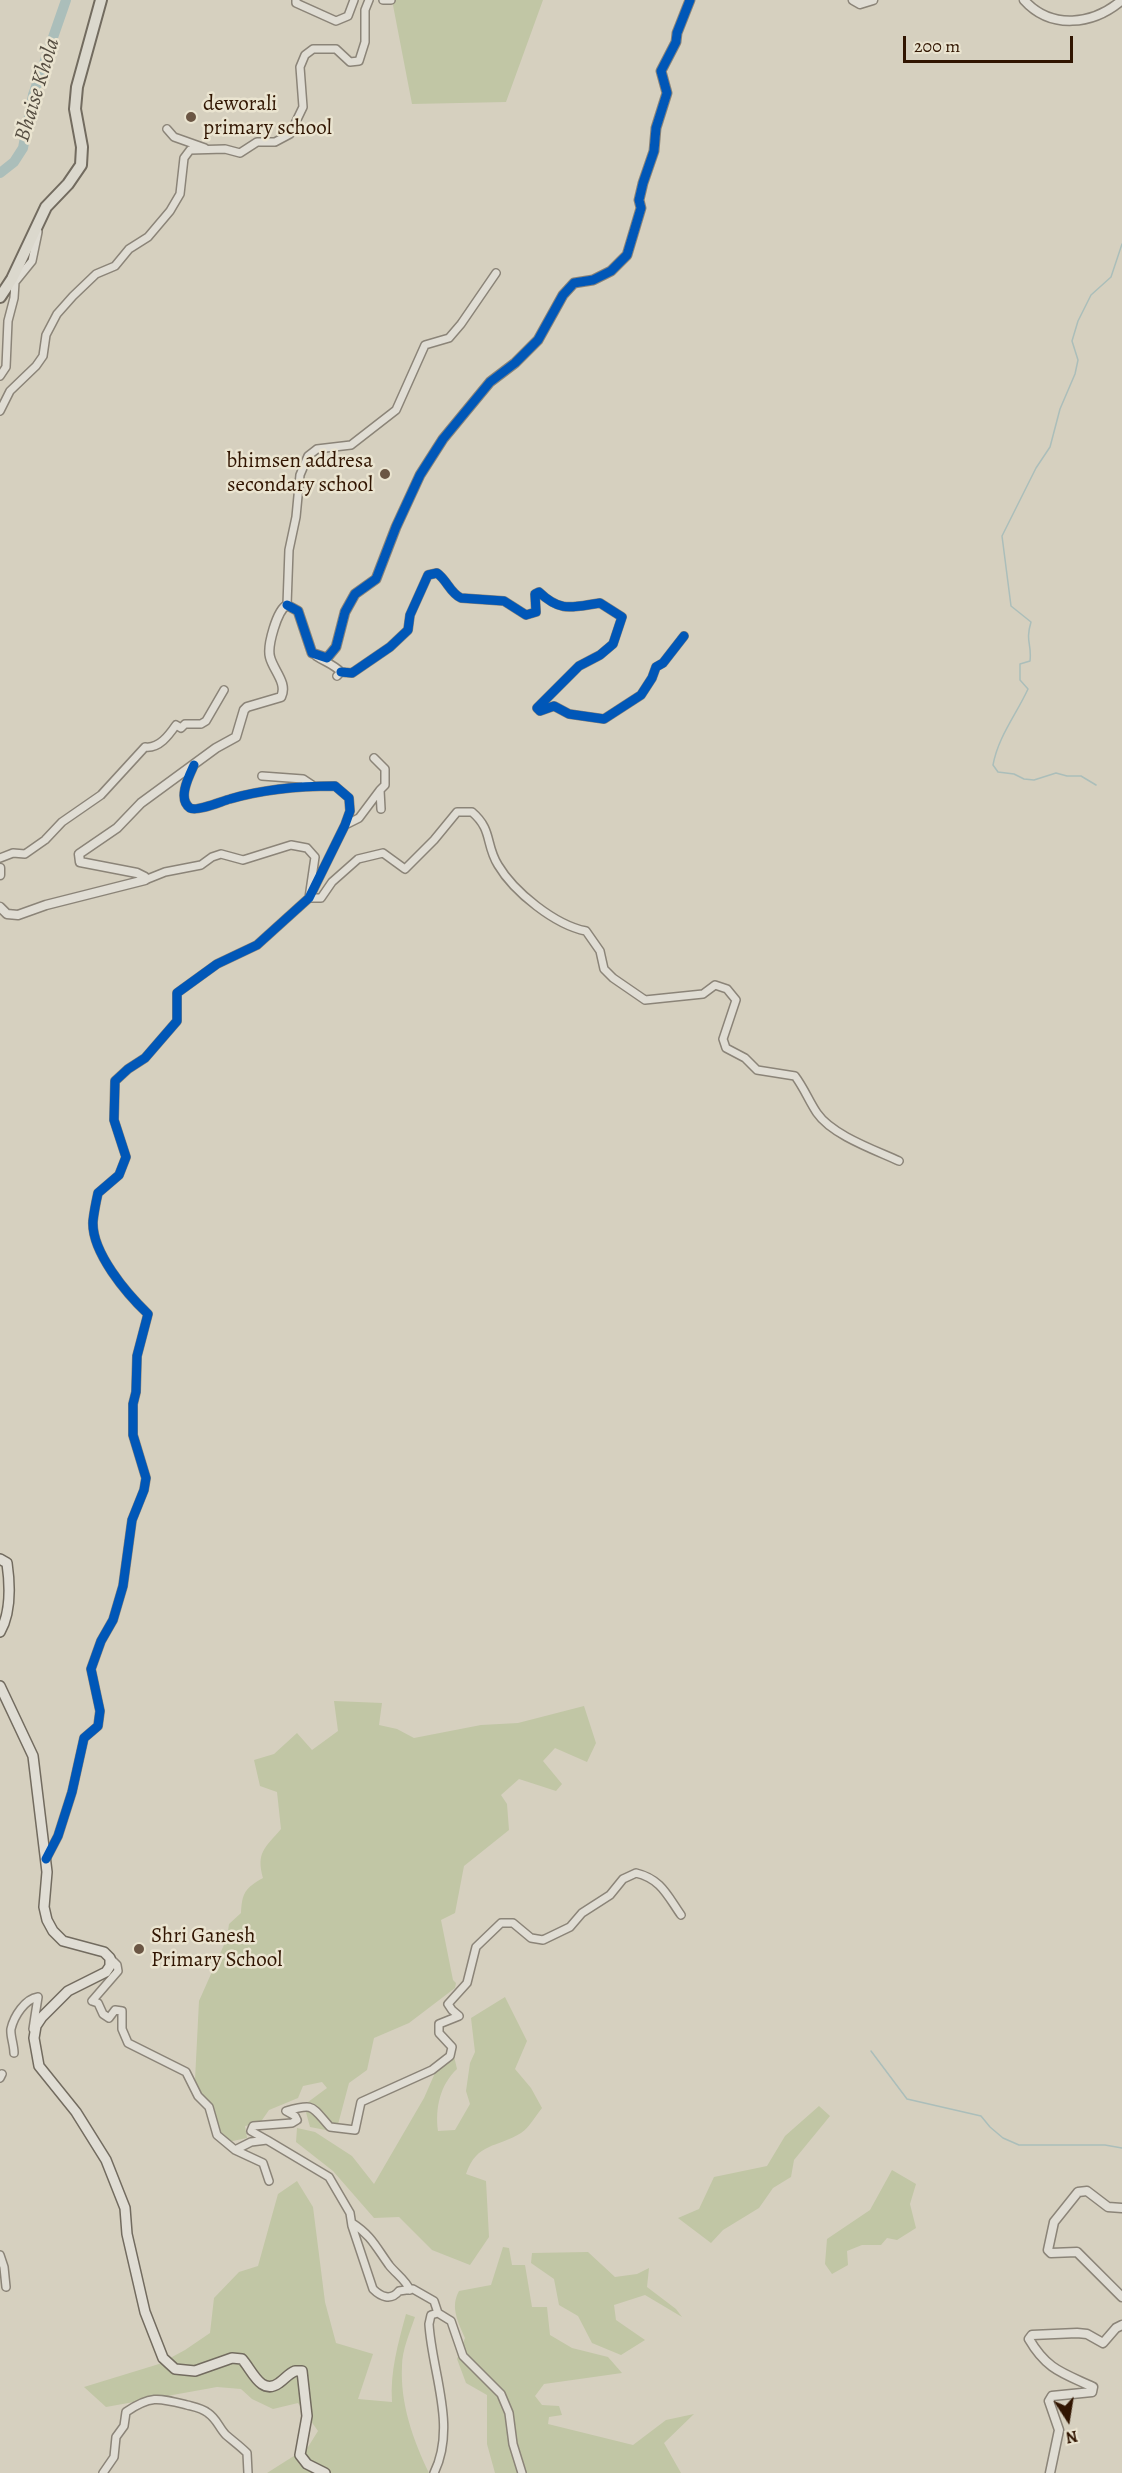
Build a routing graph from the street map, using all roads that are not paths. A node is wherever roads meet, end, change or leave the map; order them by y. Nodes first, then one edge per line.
1 (101, 0) edge
2 (296, 0) edge
3 (354, 0) edge
4 (369, 0) edge
5 (383, 0) edge
6 (391, 0) edge
7 (690, 0) edge
8 (853, 0) edge
9 (873, 0) edge
10 (1024, 0) edge
11 (1122, 0) edge
12 (167, 129) dead end
13 (210, 151) junction
14 (39, 223) junction
15 (496, 273) dead end
16 (0, 297) edge
17 (0, 376) edge
18 (0, 411) edge
19 (287, 605) junction
20 (684, 636) dead end
21 (312, 653) junction
22 (224, 690) dead end
23 (374, 758) dead end
24 (194, 765) junction
25 (262, 776) dead end
26 (312, 785) junction
27 (380, 790) junction
28 (381, 809) dead end
29 (345, 825) junction
30 (0, 858) edge
31 (0, 868) edge
32 (0, 875) edge
33 (145, 880) junction
34 (309, 898) junction
35 (0, 907) edge
36 (899, 1161) dead end
37 (0, 1559) edge
38 (0, 1632) edge
39 (0, 1686) edge
40 (46, 1859) junction
41 (681, 1915) dead end
42 (110, 1958) junction
43 (34, 2038) junction
44 (14, 2053) dead end
45 (267, 2140) junction
46 (235, 2150) junction
47 (269, 2181) dead end
48 (1122, 2208) edge
49 (352, 2223) junction
50 (0, 2255) edge
51 (6, 2287) dead end
52 (410, 2290) junction
53 (1122, 2297) edge
54 (438, 2313) junction
55 (1122, 2325) edge
56 (1051, 2472) edge
57 (103, 2473) edge
58 (248, 2473) edge
59 (325, 2473) edge
60 (434, 2473) edge
61 (522, 2473) edge

1 - 14 main road
2 - 3 street
4 - 13 street
5 - 6 street
7 - 21 street
8 - 9 street
10 - 11 street
12 - 13 street
13 - 18 street
14 - 16 main road
14 - 17 street
15 - 19 street
19 - 21 street
19 - 24 street
20 - 21 street
22 - 30 street
23 - 27 street
24 - 26 street
24 - 33 street
25 - 26 street
26 - 29 street
27 - 28 street
27 - 29 street
29 - 34 street
31 - 32 street
33 - 34 street
33 - 35 street
34 - 36 street
34 - 40 street
37 - 38 main road
39 - 40 main road
40 - 42 main road
41 - 45 street
42 - 43 main road
42 - 46 street
43 - 44 street
43 - 59 main road
45 - 46 street
45 - 49 street
46 - 47 street
48 - 53 street
49 - 52 street
49 - 52 street
50 - 51 street
52 - 54 street
54 - 60 street
54 - 61 street
55 - 56 street
57 - 58 street

